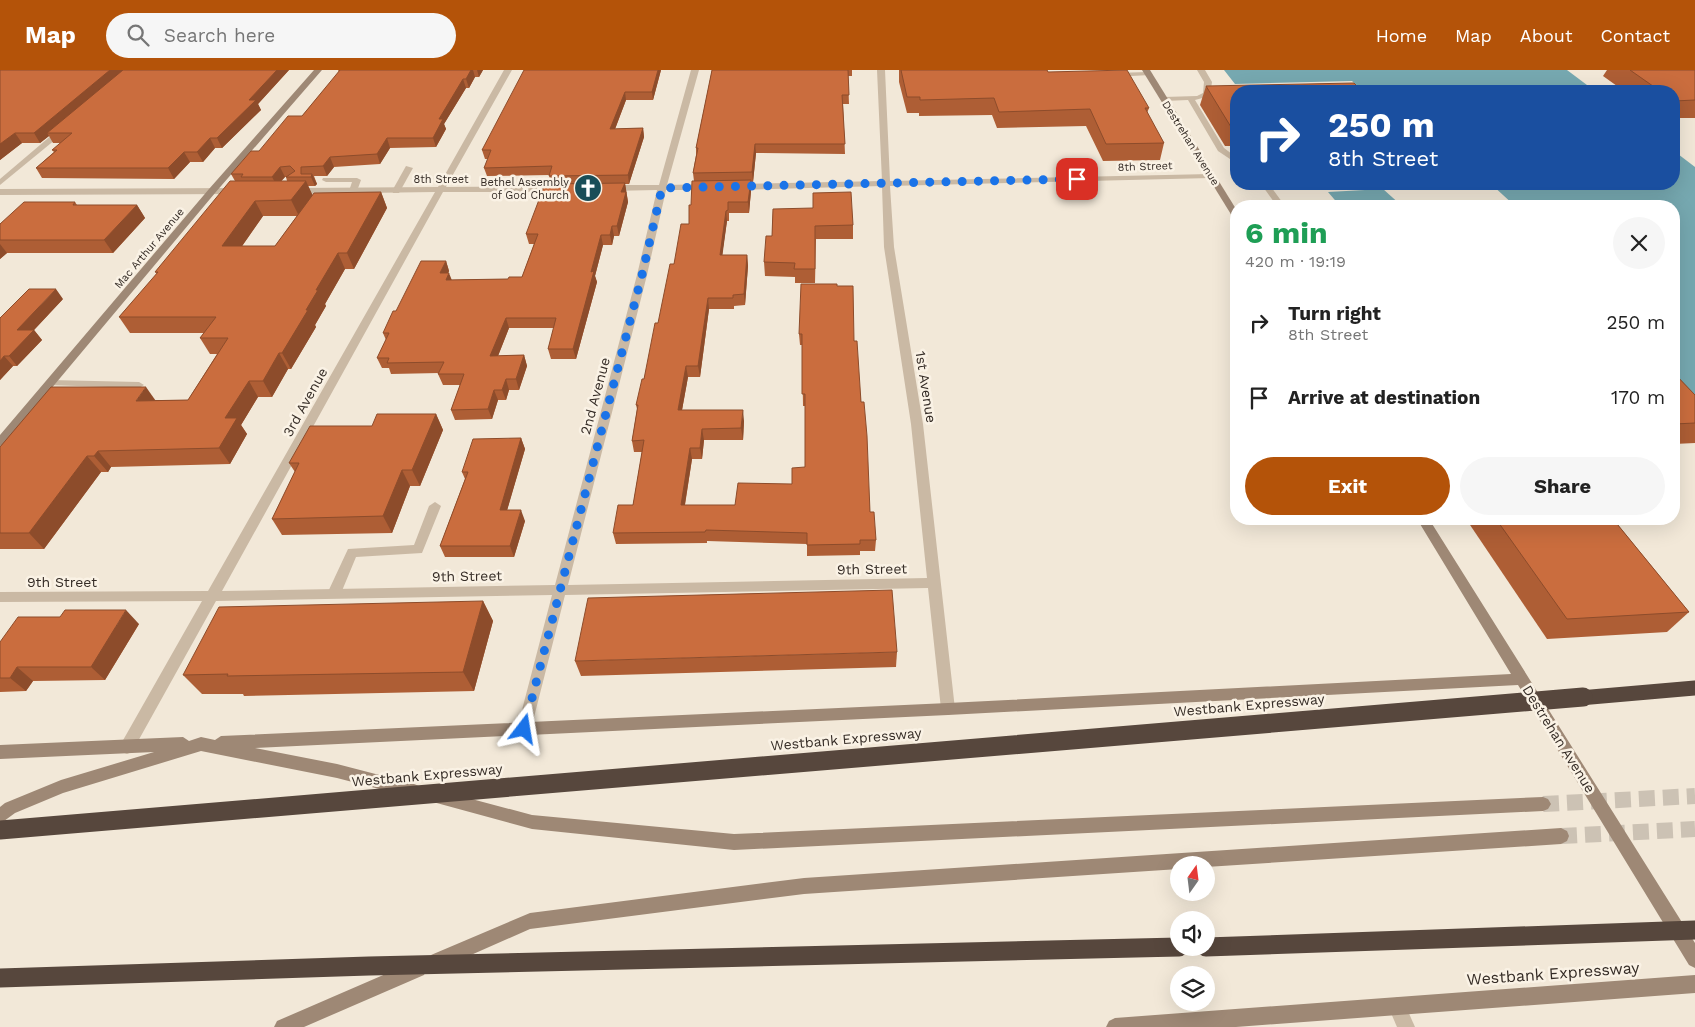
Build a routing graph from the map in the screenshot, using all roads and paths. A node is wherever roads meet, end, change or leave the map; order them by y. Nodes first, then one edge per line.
1 (318, 70) edge
2 (508, 70) edge
3 (695, 70) edge
4 (881, 70) edge
5 (1200, 70) edge
6 (1147, 72) edge
7 (1101, 76) edge
8 (1164, 99) junction
9 (1191, 99) junction
10 (67, 127) edge
11 (1230, 156) edge
12 (409, 168) dead end
13 (1211, 176) junction
14 (0, 183) edge
15 (885, 184) junction
16 (604, 188) edge
17 (662, 188) junction
18 (565, 189) edge
19 (1269, 190) edge
20 (212, 191) junction
21 (251, 191) edge
22 (280, 191) edge
23 (319, 191) junction
24 (353, 191) junction
25 (396, 191) junction
26 (439, 191) junction
27 (0, 192) edge
28 (1276, 200) edge
29 (1230, 206) edge
30 (50, 383) junction
31 (139, 385) edge
32 (0, 442) edge
33 (435, 506) dead end
34 (1427, 525) edge
35 (935, 583) junction
36 (559, 590) junction
37 (334, 594) junction
38 (214, 596) junction
39 (0, 598) edge
40 (1522, 679) junction
41 (1695, 688) edge
42 (948, 709) junction
43 (524, 729) junction
44 (201, 744) junction
45 (127, 747) junction
46 (0, 752) edge
47 (1543, 804) tunnel mouth
48 (0, 817) edge
49 (0, 830) edge
50 (1561, 836) tunnel mouth
51 (1695, 930) edge
52 (1215, 947) edge
53 (1170, 948) edge
54 (1695, 959) edge
55 (0, 978) edge
56 (1695, 984) edge
57 (1397, 1006) junction
58 (1220, 1023) edge
59 (283, 1027) edge
60 (1115, 1027) edge
61 (1406, 1027) edge

1 - 20 main road, Mac Arthur Avenue
2 - 26 street, 3rd Avenue
3 - 17 street, 2nd Avenue
4 - 15 street, 1st Avenue
5 - 9 street
6 - 7 street
6 - 8 main road, Destrehan Avenue
8 - 9 street
8 - 13 main road, Destrehan Avenue
9 - 11 street
10 - 14 street
12 - 25 street
13 - 15 street, 8th Street
13 - 29 main road, Destrehan Avenue
15 - 17 street, 8th Street
15 - 35 street, 1st Avenue
16 - 17 street, 8th Street
17 - 36 street, 2nd Avenue
18 - 26 street, 8th Street
19 - 28 street
20 - 21 street
20 - 27 street
20 - 30 main road, Mac Arthur Avenue
22 - 23 street, 8th Street
23 - 24 street, 8th Street
23 - 24 street
24 - 25 street, 8th Street
25 - 26 street, 8th Street
26 - 38 street, 3rd Avenue
30 - 31 street
30 - 32 main road, Mac Arthur Avenue
33 - 37 street
34 - 40 main road, Destrehan Avenue
35 - 36 street, 9th Street
35 - 42 street, 1st Avenue
36 - 37 street, 9th Street
36 - 43 street, 2nd Avenue
37 - 38 street, 9th Street
38 - 39 street, 9th Street
38 - 45 street, 3rd Avenue
40 - 42 main road, Westbank Expressway
40 - 54 main road, Destrehan Avenue
41 - 49 highway, Westbank Expressway, bridge
42 - 43 main road, Westbank Expressway
43 - 44 main road, Westbank Expressway
44 - 45 main road, Westbank Expressway
44 - 47 main road
44 - 48 main road
45 - 46 main road, Westbank Expressway
50 - 59 main road
51 - 52 highway, bridge
53 - 55 highway, bridge
56 - 57 main road, Westbank Expressway
57 - 58 main road, Westbank Expressway
57 - 61 street
58 - 60 main road, Westbank Expressway

